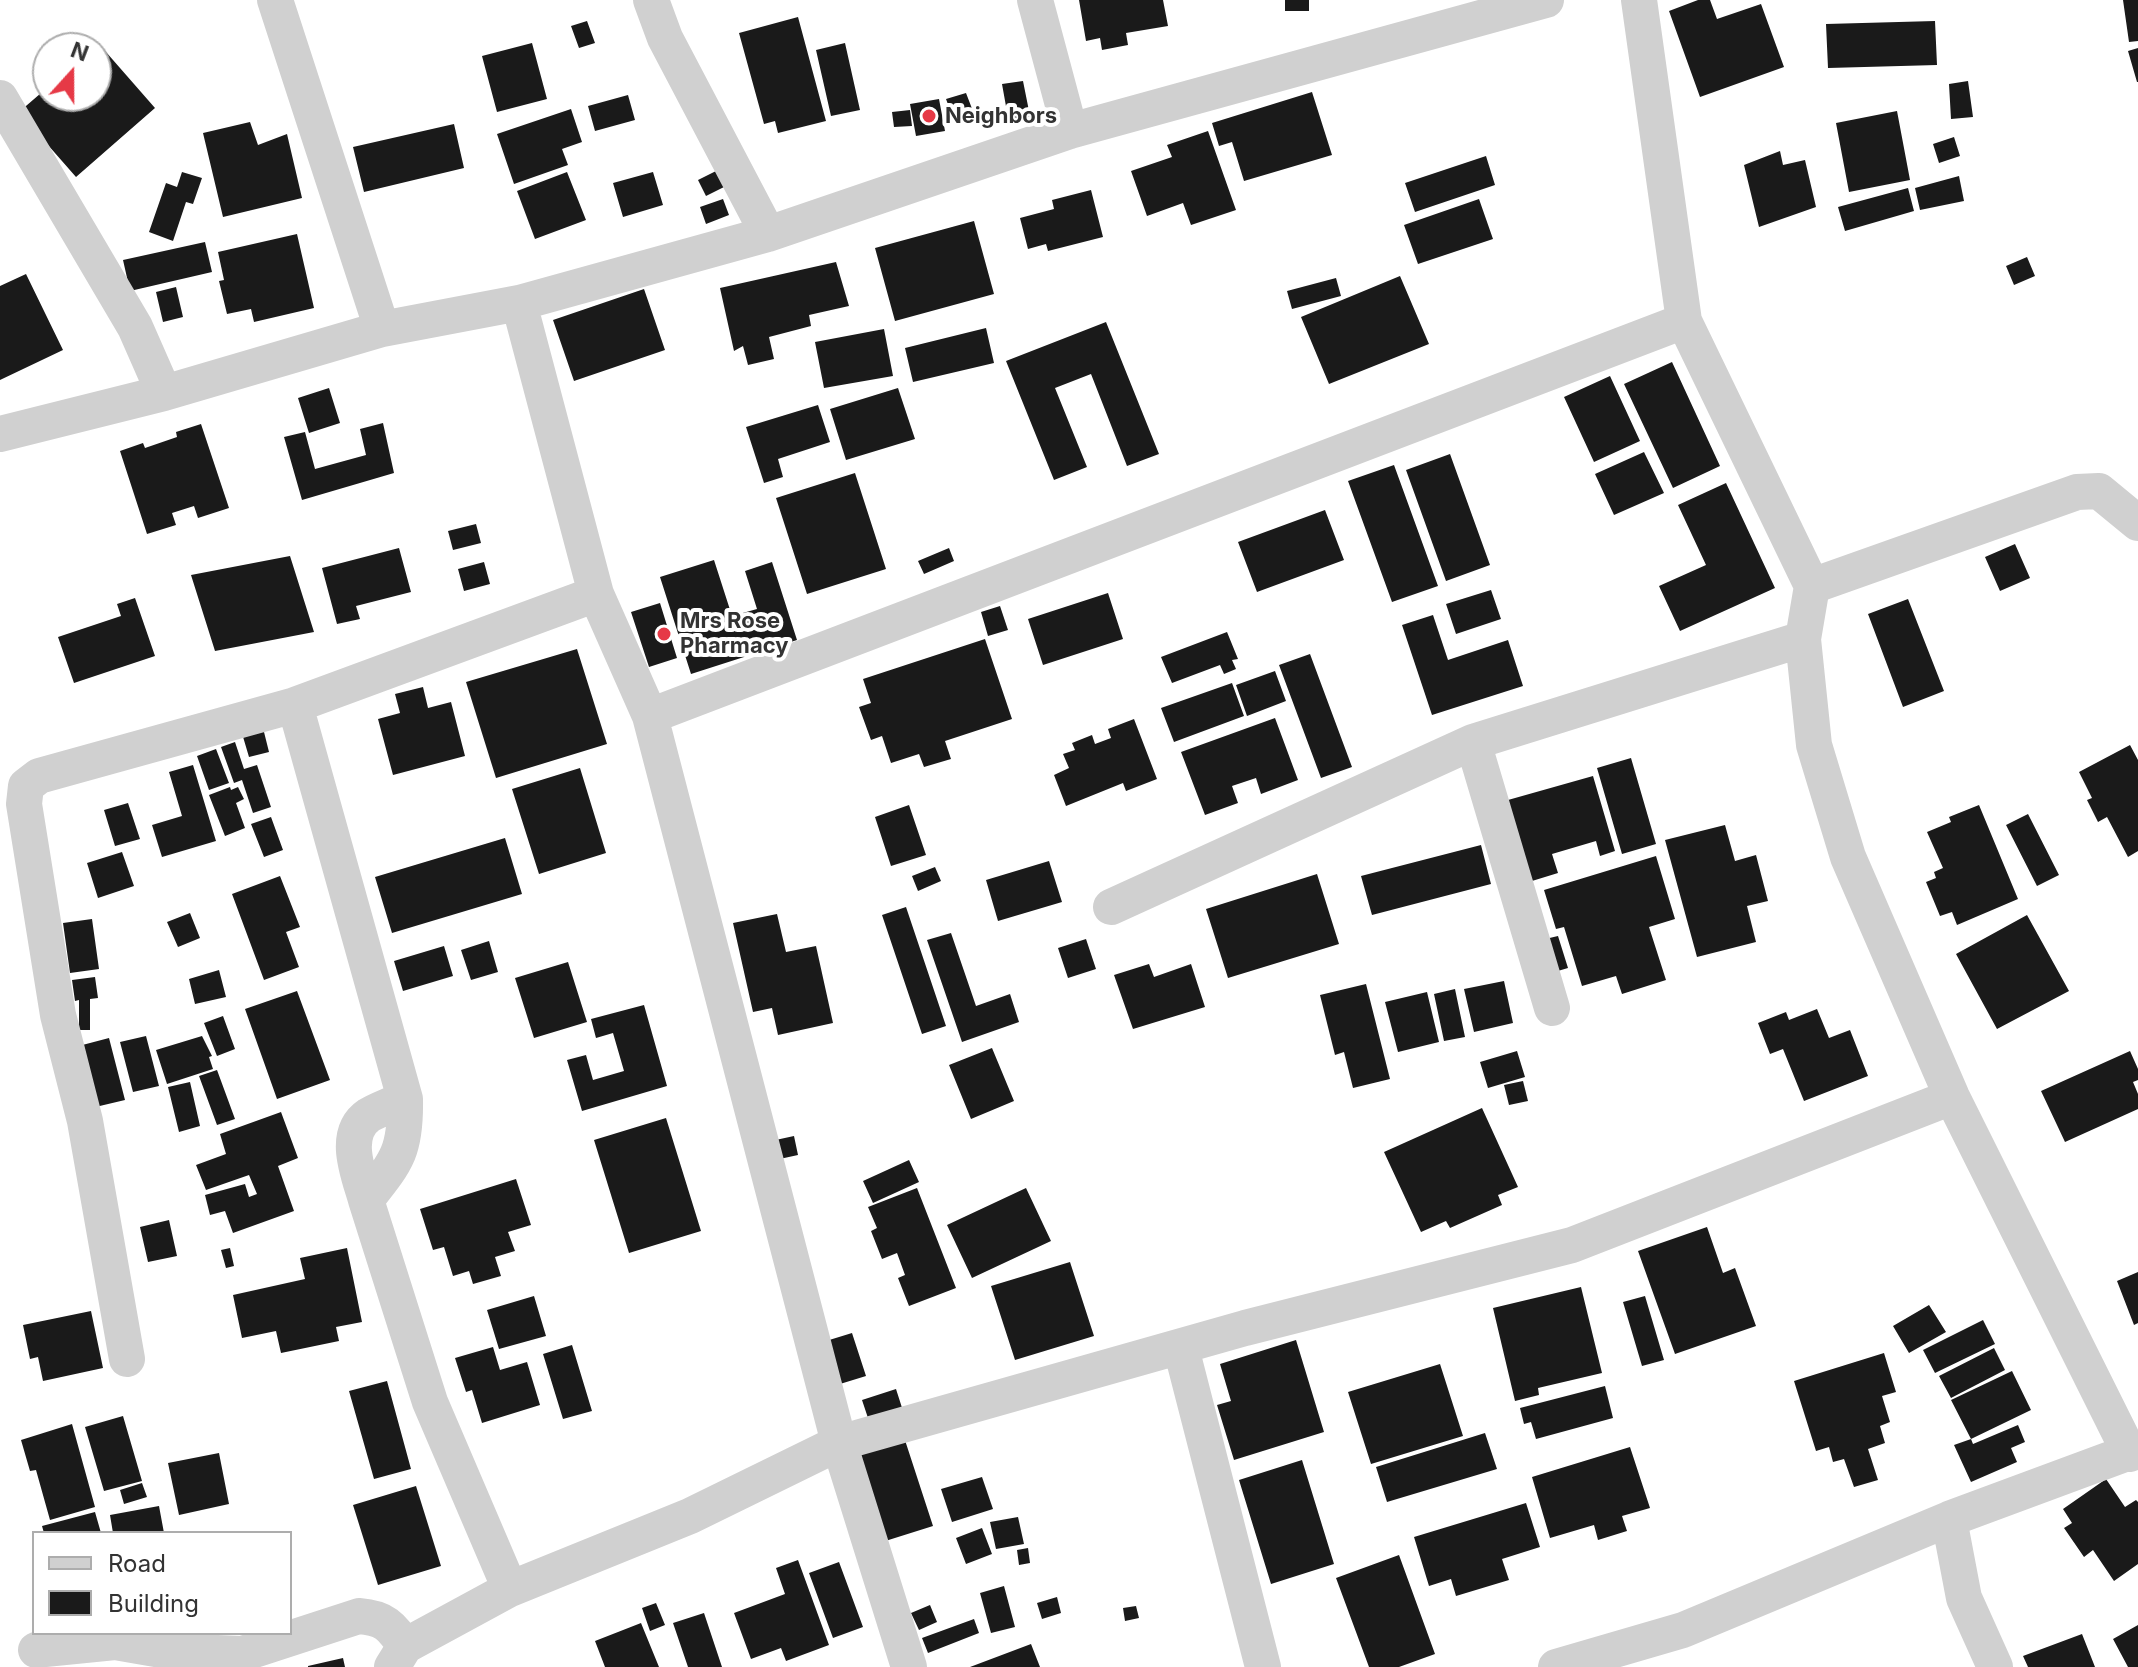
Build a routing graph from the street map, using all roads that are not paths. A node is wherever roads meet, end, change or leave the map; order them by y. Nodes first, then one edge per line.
1 (275, 0) edge
2 (651, 0) edge
3 (1035, 0) edge
4 (1546, 0) edge
5 (1639, 0) edge
6 (0, 98) edge
7 (1070, 131) junction
8 (768, 234) junction
9 (519, 303) junction
10 (1684, 321) junction
11 (382, 329) junction
12 (164, 393) junction
13 (0, 434) edge
14 (2138, 523) edge
15 (1812, 586) junction
16 (596, 594) junction
17 (1803, 639) junction
18 (295, 705) junction
19 (650, 716) junction
20 (1473, 742) junction
21 (13, 790) edge
22 (1111, 907) dead end
23 (1552, 1008) dead end
24 (1952, 1097) junction
25 (1181, 1348) junction
26 (127, 1359) dead end
27 (839, 1443) junction
28 (2134, 1452) edge
29 (1949, 1519) junction
30 (510, 1589) junction
31 (36, 1650) dead end
32 (398, 1657) edge
33 (1565, 1666) edge
34 (909, 1667) edge
35 (1263, 1667) edge
36 (1995, 1667) edge

1 - 11 street
2 - 8 street
3 - 7 street
4 - 7 street
5 - 10 street
6 - 12 street
7 - 8 street
8 - 9 street
9 - 11 street
9 - 16 street
10 - 15 street
10 - 19 street
11 - 12 street
12 - 13 street
14 - 15 street
15 - 17 street
16 - 18 street
16 - 19 street
17 - 20 street
17 - 24 street
18 - 21 street
18 - 30 street
19 - 27 street
20 - 22 street
20 - 23 street
21 - 26 street
24 - 25 street
24 - 28 street
25 - 27 street
25 - 35 street
27 - 30 street
27 - 34 street
28 - 29 street
29 - 33 street
29 - 36 street
30 - 32 street
31 - 32 street

